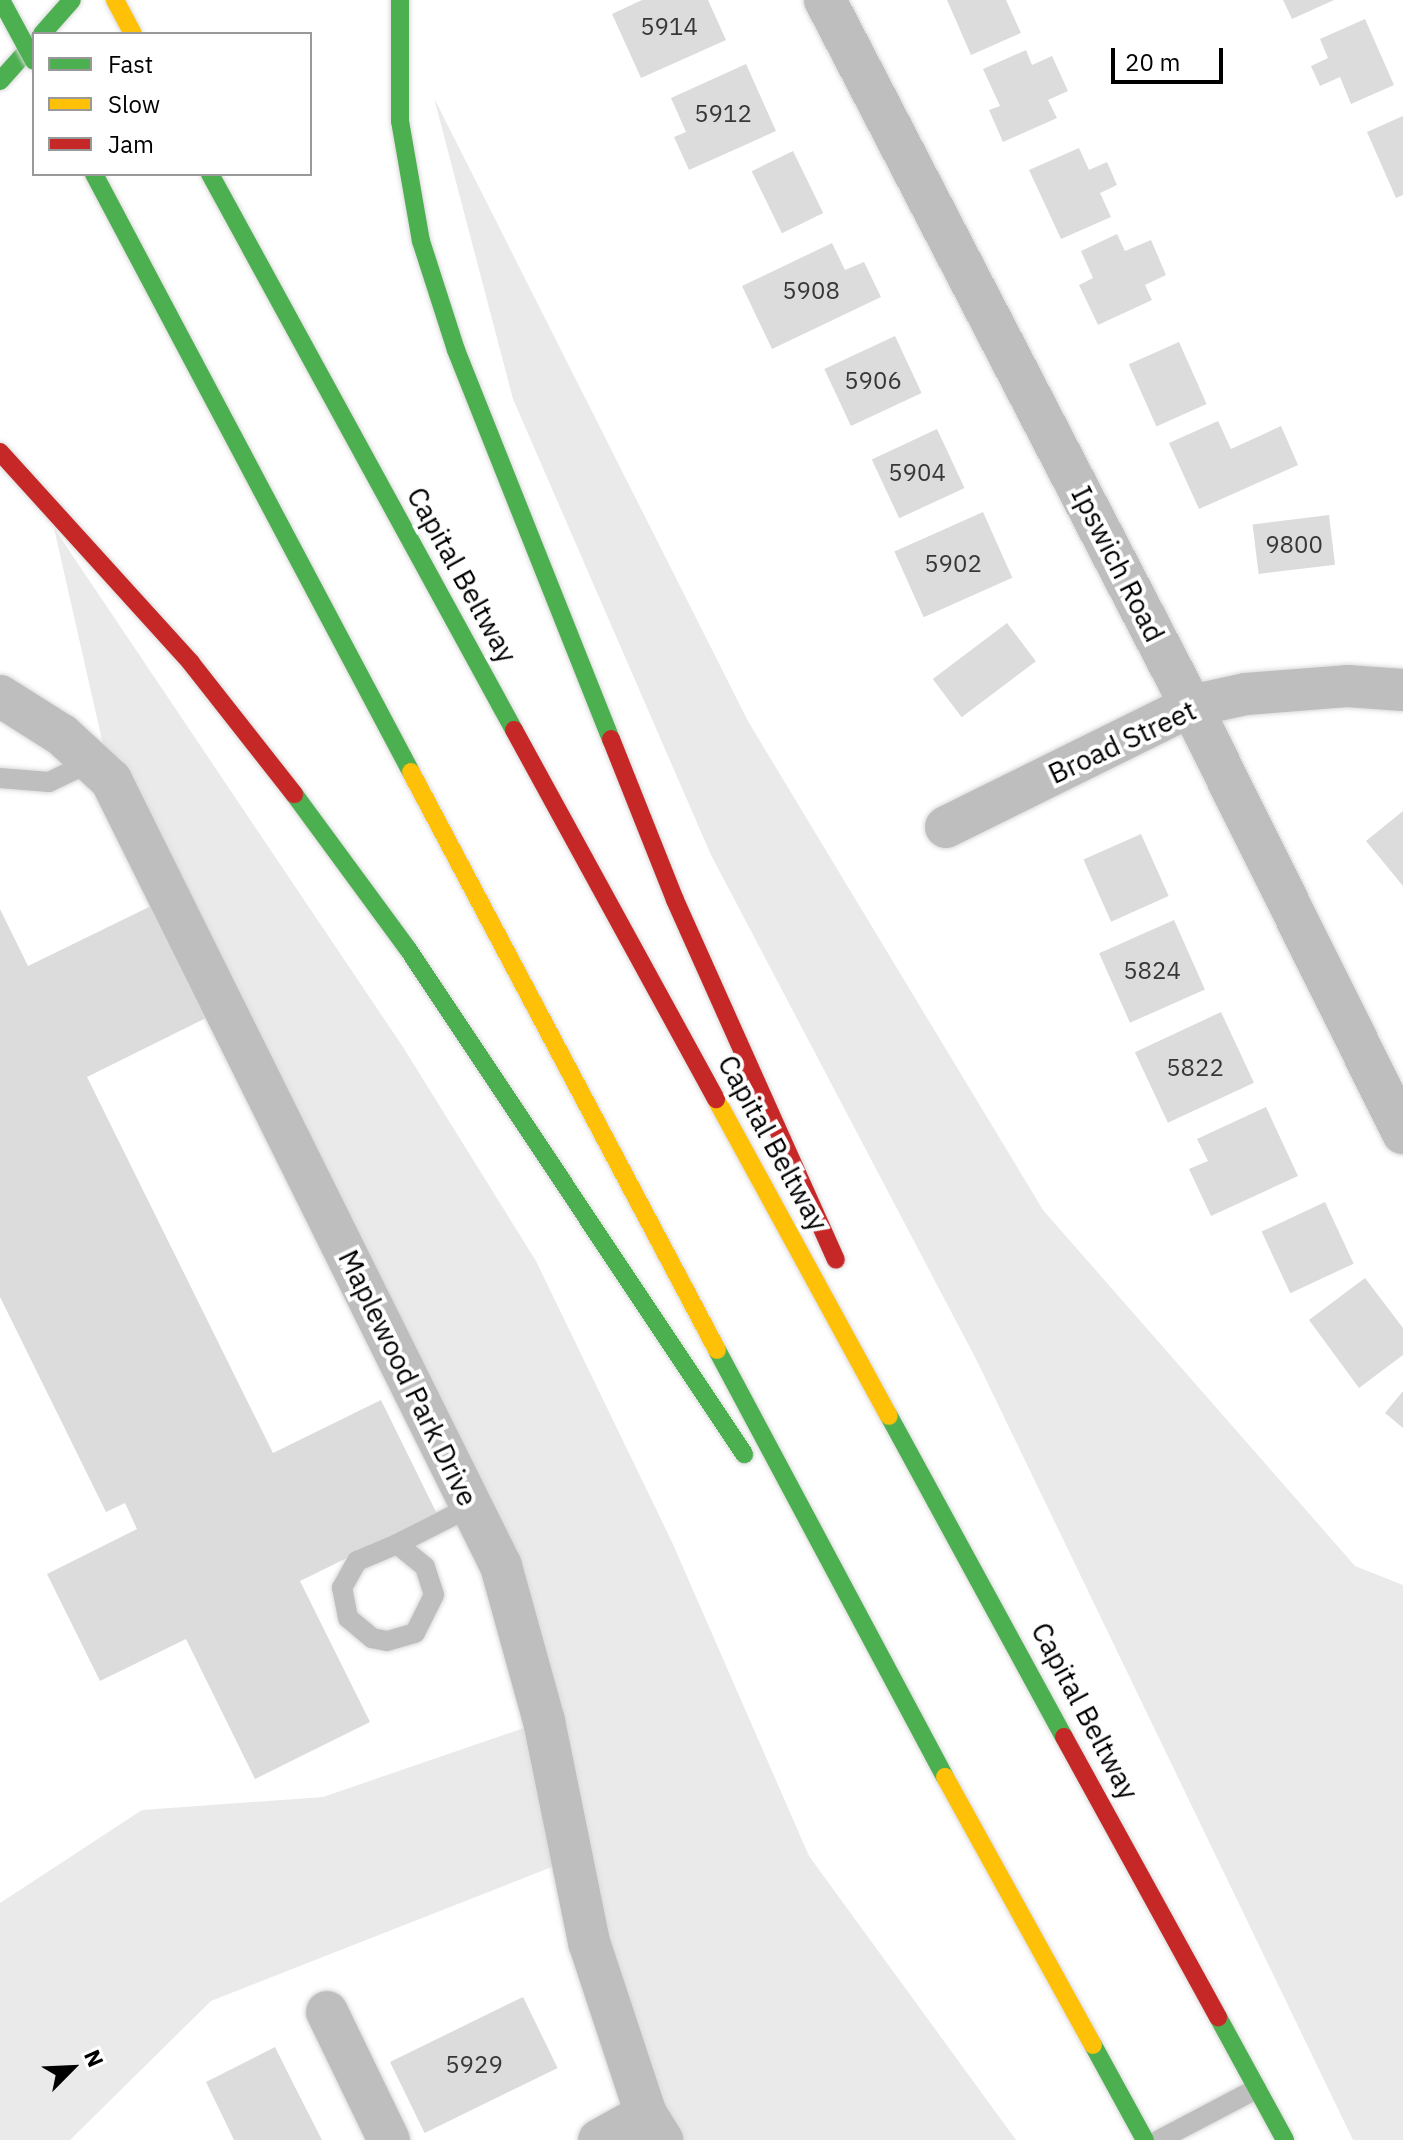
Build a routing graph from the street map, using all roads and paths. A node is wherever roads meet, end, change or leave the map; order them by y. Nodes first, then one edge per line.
1 (1, 0) edge
2 (72, 0) edge
3 (115, 0) edge
4 (400, 0) edge
5 (825, 0) edge
6 (44, 32) edge
7 (132, 32) edge
8 (32, 45) edge
9 (32, 57) edge
10 (0, 81) edge
11 (95, 176) edge
12 (211, 176) edge
13 (0, 452) edge
14 (0, 464) edge
15 (20, 473) junction
16 (1403, 690) edge
17 (0, 696) edge
18 (1191, 706) junction
19 (91, 762) junction
20 (0, 778) edge
21 (946, 827) dead end
22 (1403, 1133) edge
23 (847, 1286) dead end
24 (873, 1342) dead end
25 (472, 1506) junction
26 (397, 1544) junction
27 (996, 1607) junction
28 (886, 1670) junction
29 (327, 2012) dead end
30 (1256, 2089) junction
31 (654, 2127) edge
32 (389, 2140) edge
33 (599, 2140) edge
34 (1145, 2140) edge
35 (1159, 2140) edge
36 (1285, 2140) edge

1 - 9 main road, bridge
2 - 6 main road
3 - 7 main road
4 - 23 main road
5 - 18 street, Ipswich Road
8 - 10 main road
11 - 28 main road
12 - 27 main road, Capital Beltway
13 - 15 main road
14 - 15 main road
15 - 28 main road
16 - 18 street, Broad Street
17 - 19 street, Maplewood Park Drive
18 - 21 street, Broad Street
18 - 22 street, Ipswich Road
19 - 20 lane
19 - 25 street, Maplewood Park Drive
24 - 27 main road
25 - 26 lane
25 - 31 street, Maplewood Park Drive
26 - 26 lane
27 - 30 main road, Capital Beltway
28 - 34 main road
29 - 32 street
30 - 35 lane
30 - 36 main road, Capital Beltway
31 - 33 street

